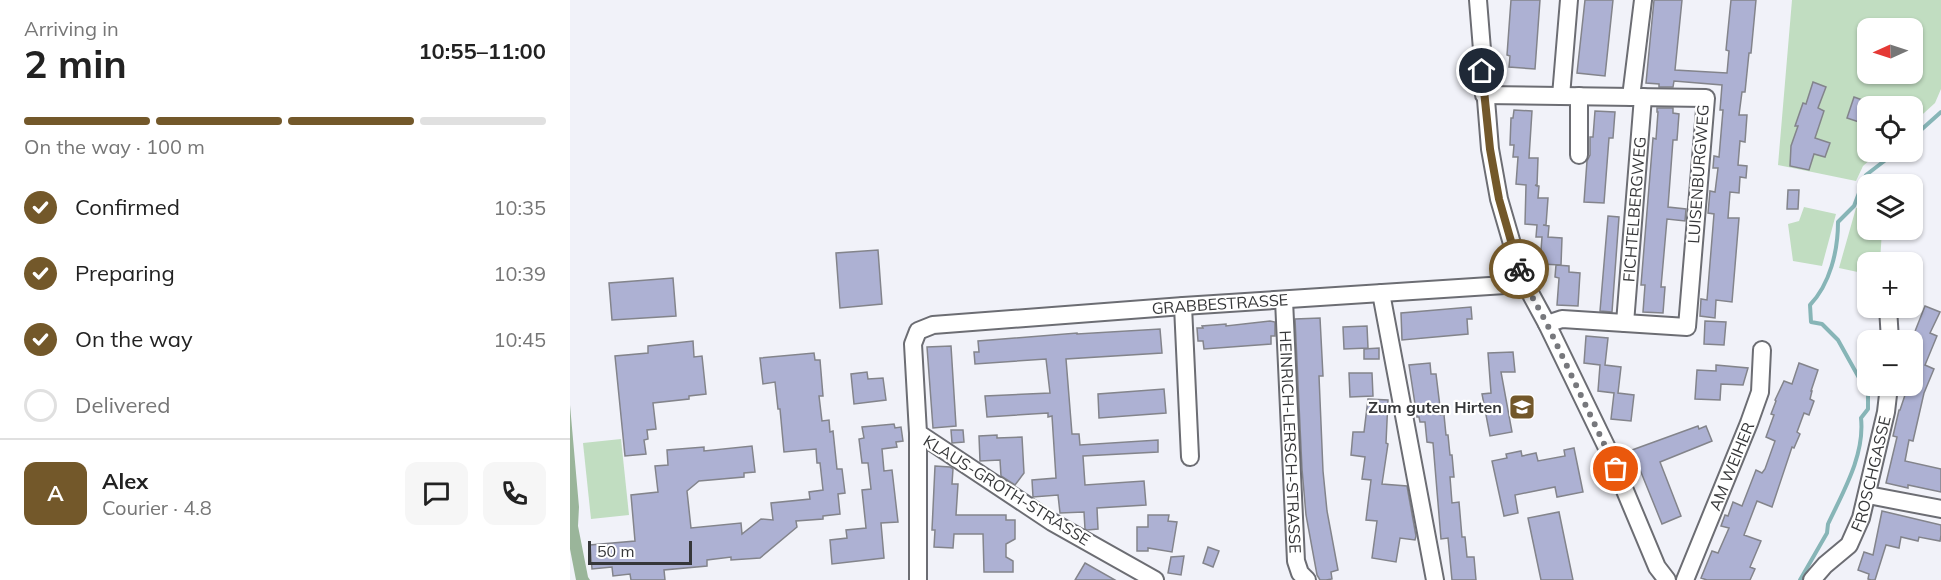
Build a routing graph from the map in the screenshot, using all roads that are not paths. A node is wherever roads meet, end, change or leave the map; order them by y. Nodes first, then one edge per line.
1 (1478, 0) edge
2 (1569, 0) edge
3 (1643, 0) edge
4 (1484, 95) junction
5 (1561, 96) junction
6 (1579, 96) junction
7 (1637, 97) junction
8 (1579, 155) dead end
9 (1522, 278) junction
10 (1381, 294) junction
11 (1284, 300) junction
12 (1183, 306) junction
13 (1625, 322) junction
14 (1547, 324) junction
15 (918, 331) joint
16 (1762, 350) dead end
17 (1888, 396) edge
18 (918, 433) junction
19 (1190, 457) dead end
20 (1868, 495) junction
21 (1941, 509) edge
22 (918, 580) edge
23 (1155, 580) edge
24 (1307, 580) edge
25 (1435, 580) edge
26 (1667, 580) edge
27 (1685, 580) edge
28 (1812, 580) edge

1 - 4 street
2 - 5 street
3 - 7 street, FICHTELBERGWEG
4 - 5 street, LUISENBURGWEG
4 - 9 street
5 - 6 street, LUISENBURGWEG
6 - 7 street, LUISENBURGWEG
6 - 8 street
7 - 13 street, FICHTELBERGWEG
7 - 13 street, LUISENBURGWEG
9 - 10 street, GRABBESTRASSE
9 - 14 street
10 - 11 street, GRABBESTRASSE
10 - 25 street
11 - 12 street, GRABBESTRASSE
11 - 24 street, HEINRICH-LERSCH-STRASSE
12 - 15 street, GRABBESTRASSE
12 - 19 street
13 - 14 street, LUISENBURGWEG
14 - 26 street
15 - 18 street, KLAUS-GROTH-STRASSE
16 - 27 street, AM WEIHER
17 - 20 street, FROSCHGASSE
18 - 22 street
18 - 23 street, KLAUS-GROTH-STRASSE
20 - 21 street
20 - 28 street, FROSCHGASSE

